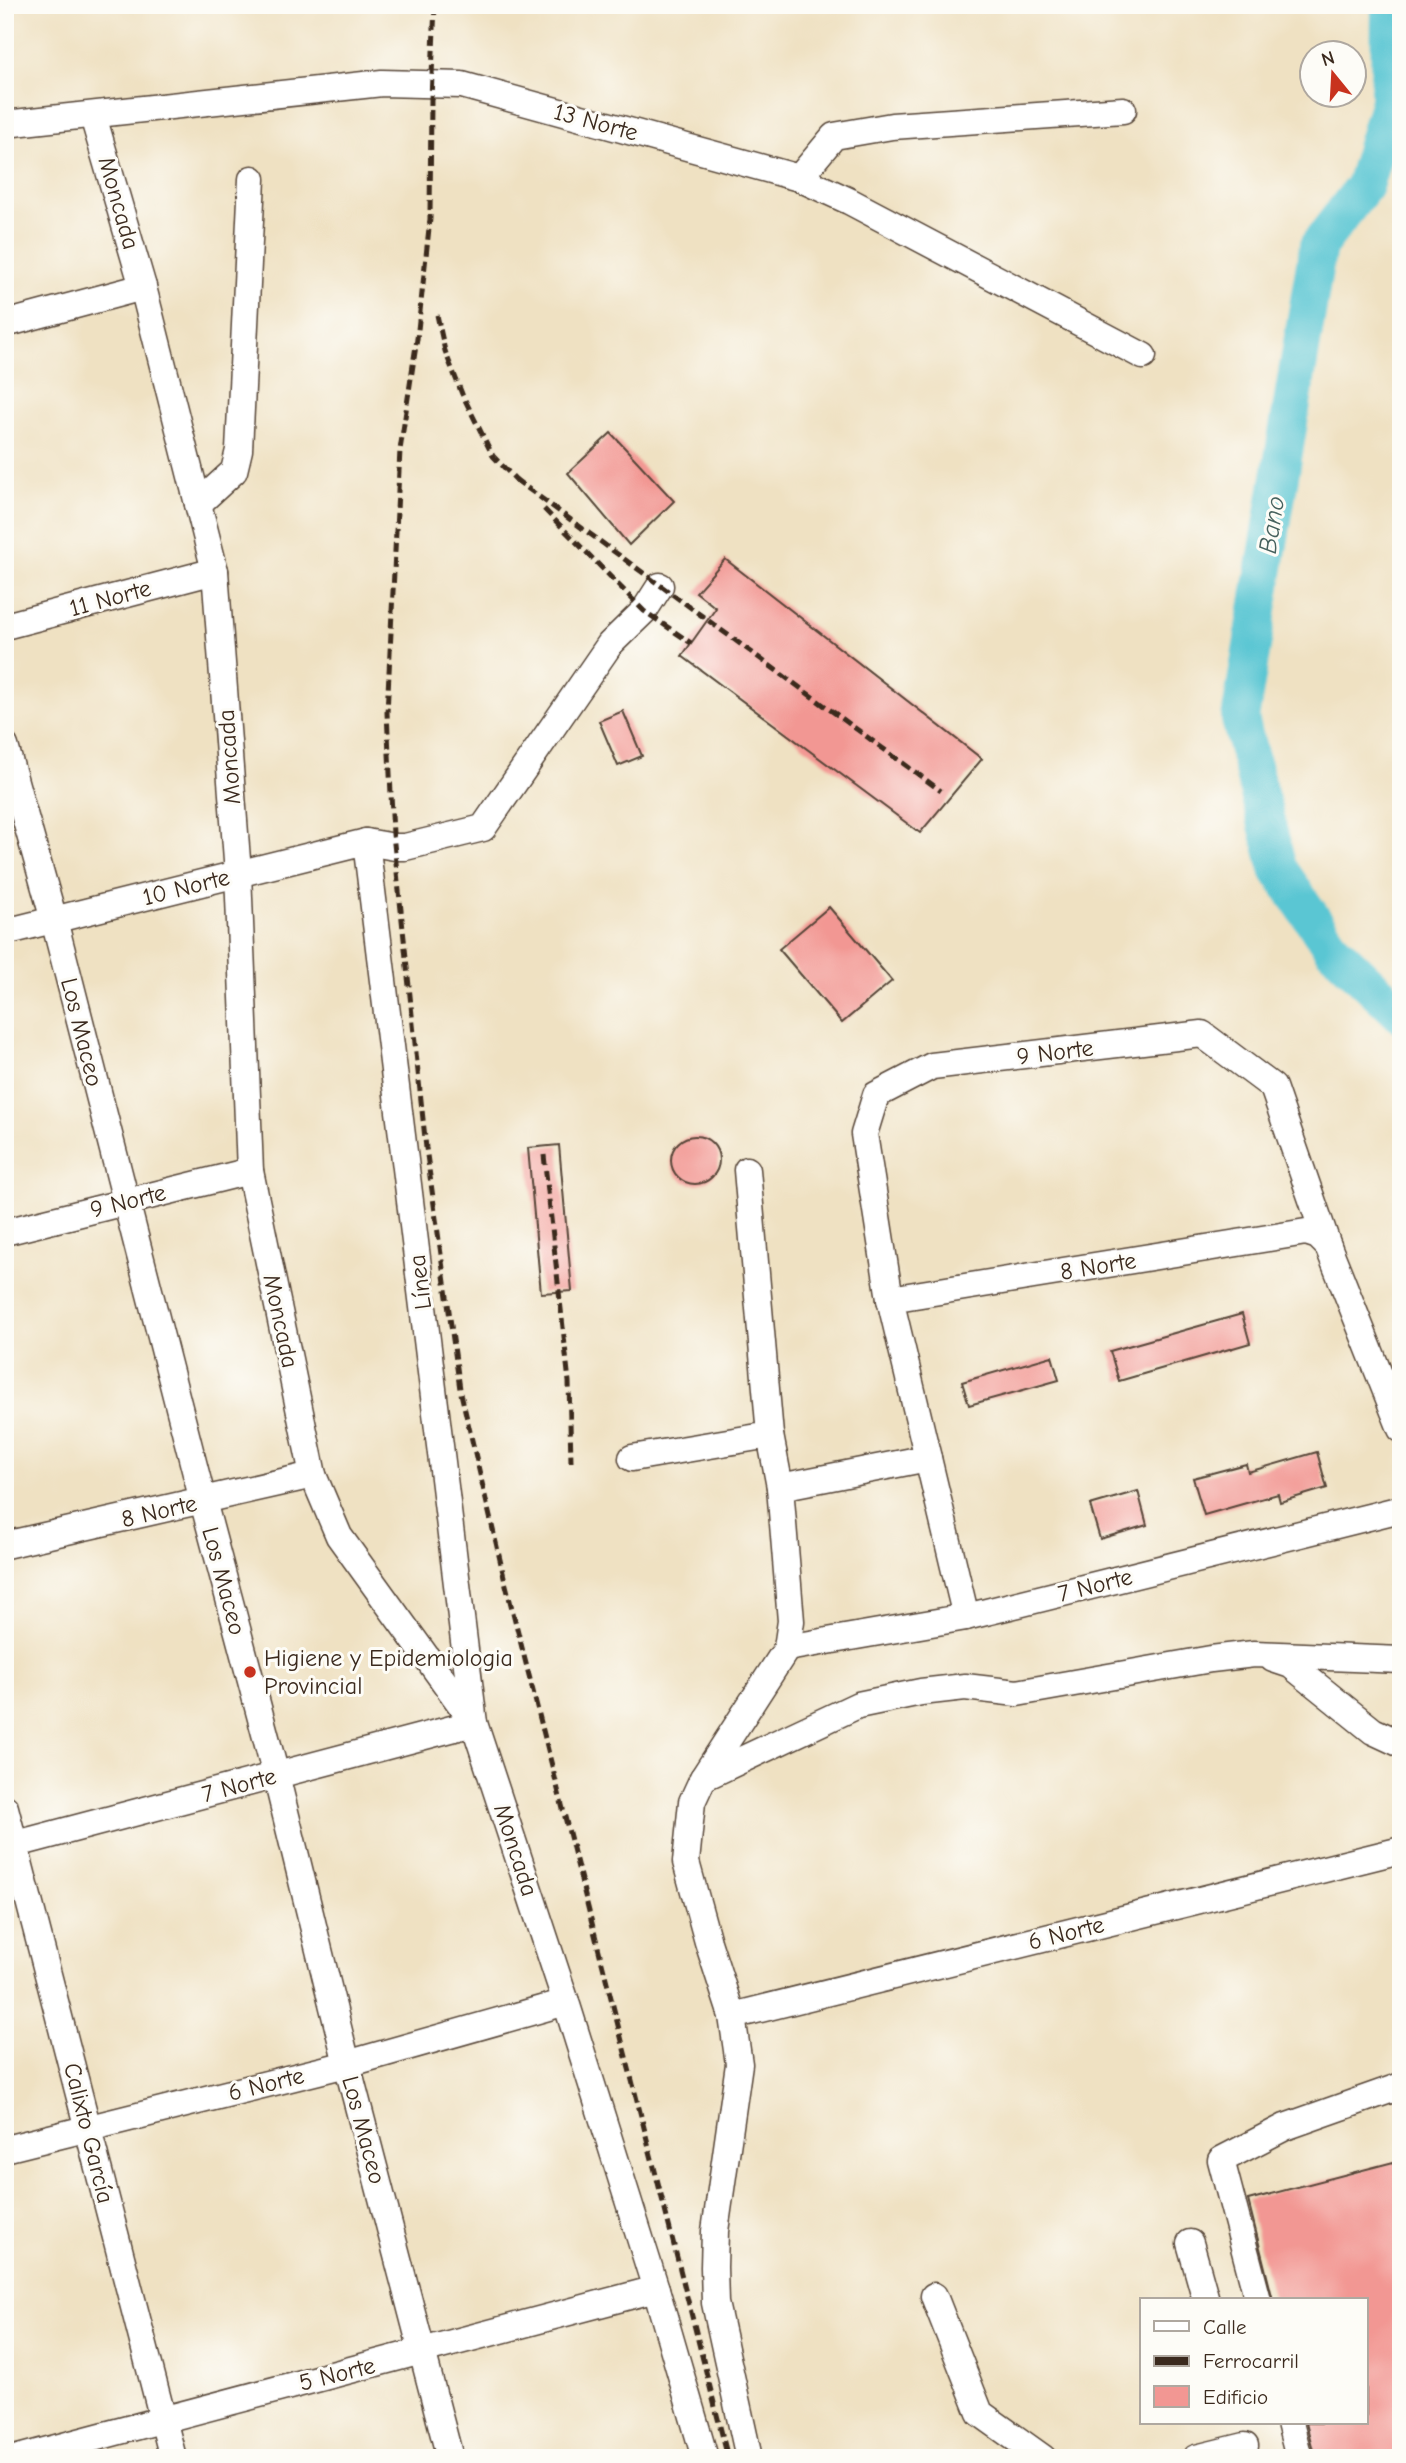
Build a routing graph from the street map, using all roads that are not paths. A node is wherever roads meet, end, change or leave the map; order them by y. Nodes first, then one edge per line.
1 (1123, 110) dead end
2 (93, 116) junction
3 (5, 124) edge
4 (252, 178) dead end
5 (799, 178) junction
6 (143, 287) junction
7 (5, 324) edge
8 (1143, 356) dead end
9 (198, 504) junction
10 (215, 571) junction
11 (660, 586) dead end
12 (5, 626) edge
13 (5, 746) edge
14 (366, 842) junction
15 (238, 873) junction
16 (54, 919) junction
17 (5, 932) edge
18 (747, 1170) dead end
19 (250, 1171) junction
20 (126, 1201) junction
21 (5, 1232) edge
22 (1317, 1239) junction
23 (890, 1299) junction
24 (1401, 1429) edge
25 (770, 1435) junction
26 (632, 1458) dead end
27 (928, 1458) junction
28 (313, 1475) junction
29 (780, 1487) junction
30 (203, 1501) junction
31 (1401, 1509) edge
32 (5, 1545) edge
33 (966, 1617) junction
34 (787, 1648) junction
35 (1254, 1654) junction
36 (1401, 1660) edge
37 (474, 1723) junction
38 (1401, 1744) edge
39 (276, 1775) junction
40 (702, 1778) junction
41 (5, 1808) edge
42 (10, 1846) edge
43 (1401, 1850) edge
44 (566, 2002) junction
45 (732, 2016) junction
46 (347, 2064) junction
47 (1401, 2085) edge
48 (88, 2129) junction
49 (5, 2149) edge
50 (1190, 2243) dead end
51 (656, 2289) junction
52 (934, 2297) dead end
53 (1205, 2298) edge
54 (1257, 2298) edge
55 (423, 2353) junction
56 (162, 2418) junction
57 (1290, 2424) edge
58 (1244, 2442) edge
59 (18, 2458) edge
60 (173, 2458) edge
61 (450, 2458) edge
62 (705, 2458) edge
63 (749, 2458) edge
64 (1043, 2458) edge
65 (1196, 2458) edge
66 (1299, 2458) edge

1 - 5 street
2 - 3 street, 13 Norte
2 - 5 street, 13 Norte
2 - 6 street, Moncada
4 - 9 street
5 - 8 street, 13 Norte
6 - 7 street
6 - 9 street, Moncada
9 - 10 street, Moncada
10 - 12 street, 11 Norte
10 - 15 street, Moncada
11 - 14 street
13 - 16 street, Los Maceo
14 - 15 street, 10 Norte
14 - 37 street, Línea
15 - 16 street, 10 Norte
15 - 19 street, Moncada
16 - 17 street, 10 Norte
16 - 20 street, Los Maceo
18 - 25 street
19 - 20 street, 9 Norte
19 - 28 street, Moncada
20 - 21 street, 9 Norte
20 - 30 street, Los Maceo
22 - 23 street, 8 Norte
22 - 23 street, 9 Norte
22 - 24 street, 9 Norte
23 - 27 street
25 - 26 street
25 - 29 street
27 - 29 street
27 - 33 street
28 - 30 street, 8 Norte
28 - 37 street, Moncada
29 - 34 street
30 - 32 street, 8 Norte
30 - 39 street, Los Maceo
31 - 33 street, 7 Norte
33 - 34 street, 7 Norte
34 - 40 street
35 - 36 street
35 - 38 street
35 - 40 street
37 - 39 street, 7 Norte
37 - 44 street, Moncada
39 - 42 street, 7 Norte
39 - 46 street, Los Maceo
40 - 45 street
41 - 42 street, Calixto García
42 - 48 street, Calixto García
43 - 45 street, 6 Norte
44 - 46 street, 6 Norte
44 - 51 street, Moncada
45 - 63 street
46 - 48 street, 6 Norte
46 - 55 street, Los Maceo
47 - 54 street
48 - 49 street, 6 Norte
48 - 56 street, Calixto García
50 - 53 street
51 - 55 street, 5 Norte
51 - 62 street, Moncada
52 - 64 street
55 - 56 street, 5 Norte
55 - 61 street, Los Maceo
56 - 59 street, 5 Norte
56 - 60 street, Calixto García
57 - 66 street
58 - 65 street

